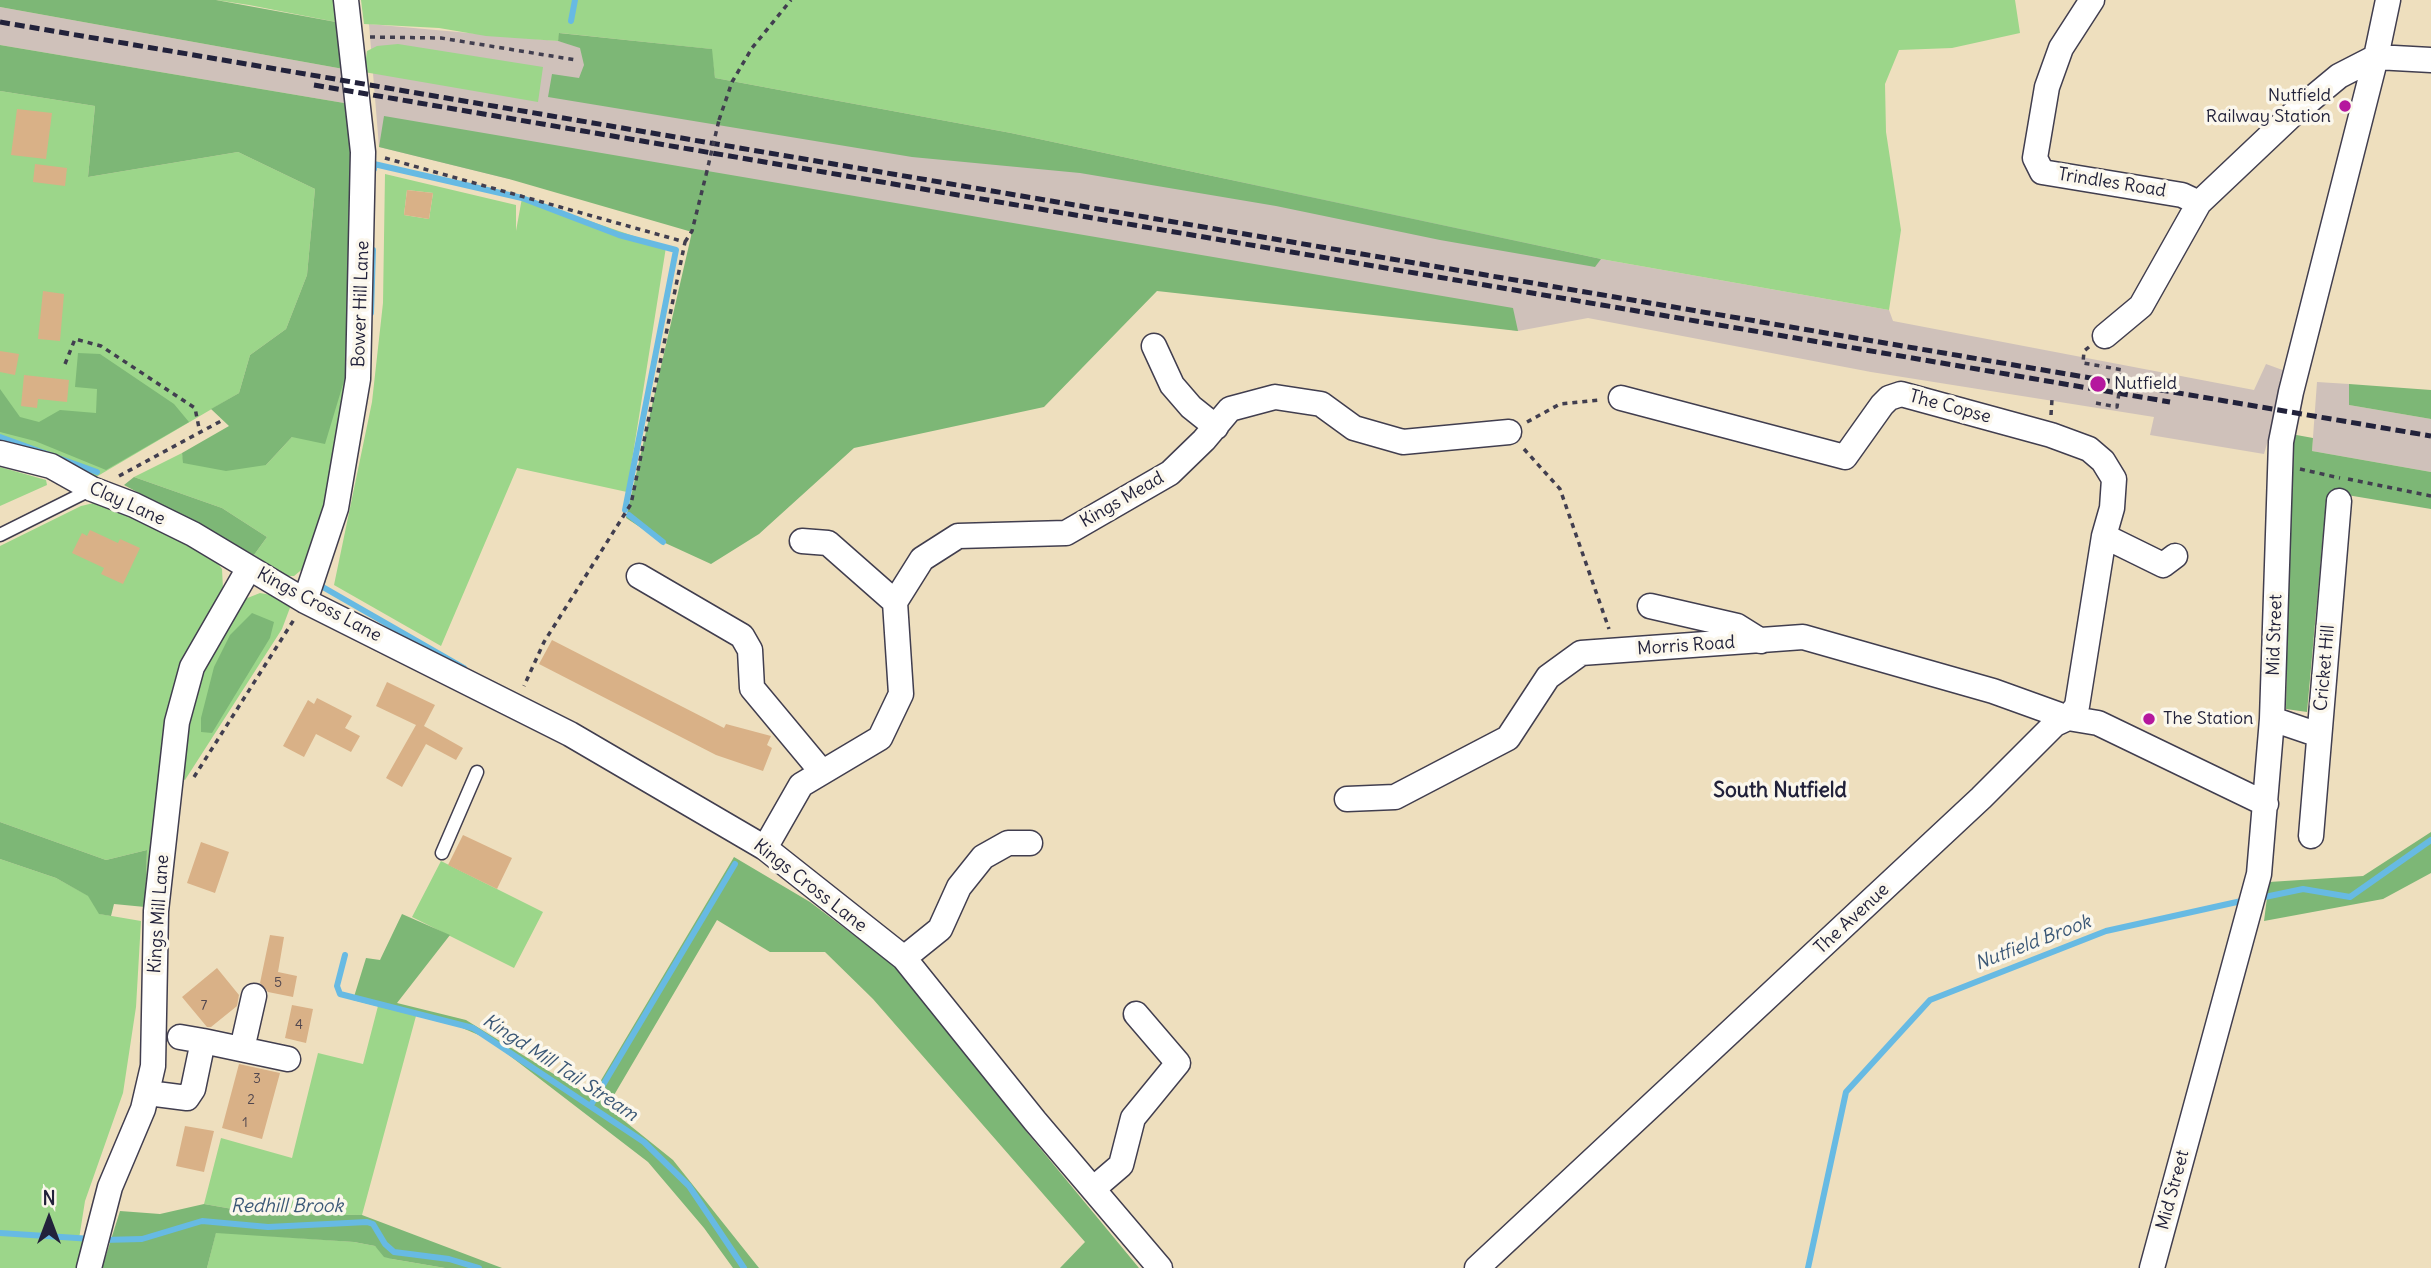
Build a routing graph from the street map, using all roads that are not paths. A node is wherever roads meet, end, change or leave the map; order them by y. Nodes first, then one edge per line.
1 (346, 0) edge
2 (2092, 0) edge
3 (2388, 0) edge
4 (2376, 57) junction
5 (2431, 61) edge
6 (2199, 203) junction
7 (2105, 336) dead end
8 (1153, 346) dead end
9 (1621, 398) road end
10 (1216, 427) junction
11 (1509, 432) road end
12 (0, 453) edge
13 (92, 489) junction
14 (2339, 501) dead end
15 (0, 535) edge
16 (2104, 536) junction
17 (802, 541) dead end
18 (2175, 556) dead end
19 (249, 568) junction
20 (639, 576) dead end
21 (305, 601) junction
22 (895, 602) junction
23 (1650, 606) dead end
24 (1762, 642) junction
25 (2068, 718) junction
26 (2272, 719) junction
27 (2319, 735) junction
28 (477, 772) dead end
29 (822, 772) junction
30 (1347, 799) dead end
31 (2266, 804) junction
32 (2311, 836) dead end
33 (1030, 843) dead end
34 (765, 848) junction
35 (442, 853) dead end
36 (904, 958) junction
37 (254, 996) dead end
38 (1136, 1014) dead end
39 (242, 1049) junction
40 (288, 1059) dead end
41 (148, 1093) junction
42 (1093, 1189) junction
43 (92, 1258) edge
44 (1160, 1268) edge
45 (1477, 1268) edge
46 (2152, 1268) edge

1 - 21 street, Bower Hill Lane
2 - 6 street, Trindles Road
3 - 4 street, Mid Street
4 - 5 street
4 - 6 street
4 - 26 street, Mid Street
6 - 7 street
8 - 10 street
9 - 16 street, The Copse
10 - 11 street, Kings Mead
10 - 22 street, Kings Mead
12 - 13 street, Clay Lane
13 - 15 lane
13 - 19 street, Clay Lane
14 - 27 street, Cricket Hill
16 - 18 street
16 - 25 street
17 - 22 street
19 - 21 street, Kings Cross Lane
19 - 41 street, Kings Mill Lane
20 - 29 street
21 - 34 street, Kings Cross Lane
22 - 29 street
23 - 24 street
24 - 25 street, Morris Road
24 - 30 street, Morris Road
25 - 31 street
25 - 45 street, The Avenue
26 - 27 street
26 - 31 street, Mid Street
27 - 32 street, Cricket Hill
28 - 35 lane
29 - 34 street
31 - 46 street, Mid Street
33 - 36 street
34 - 36 street, Kings Cross Lane
36 - 42 street, Kings Cross Lane
37 - 39 street
38 - 42 street
39 - 40 street
39 - 41 street
41 - 43 street, Kings Mill Lane
42 - 44 street, Kings Cross Lane

